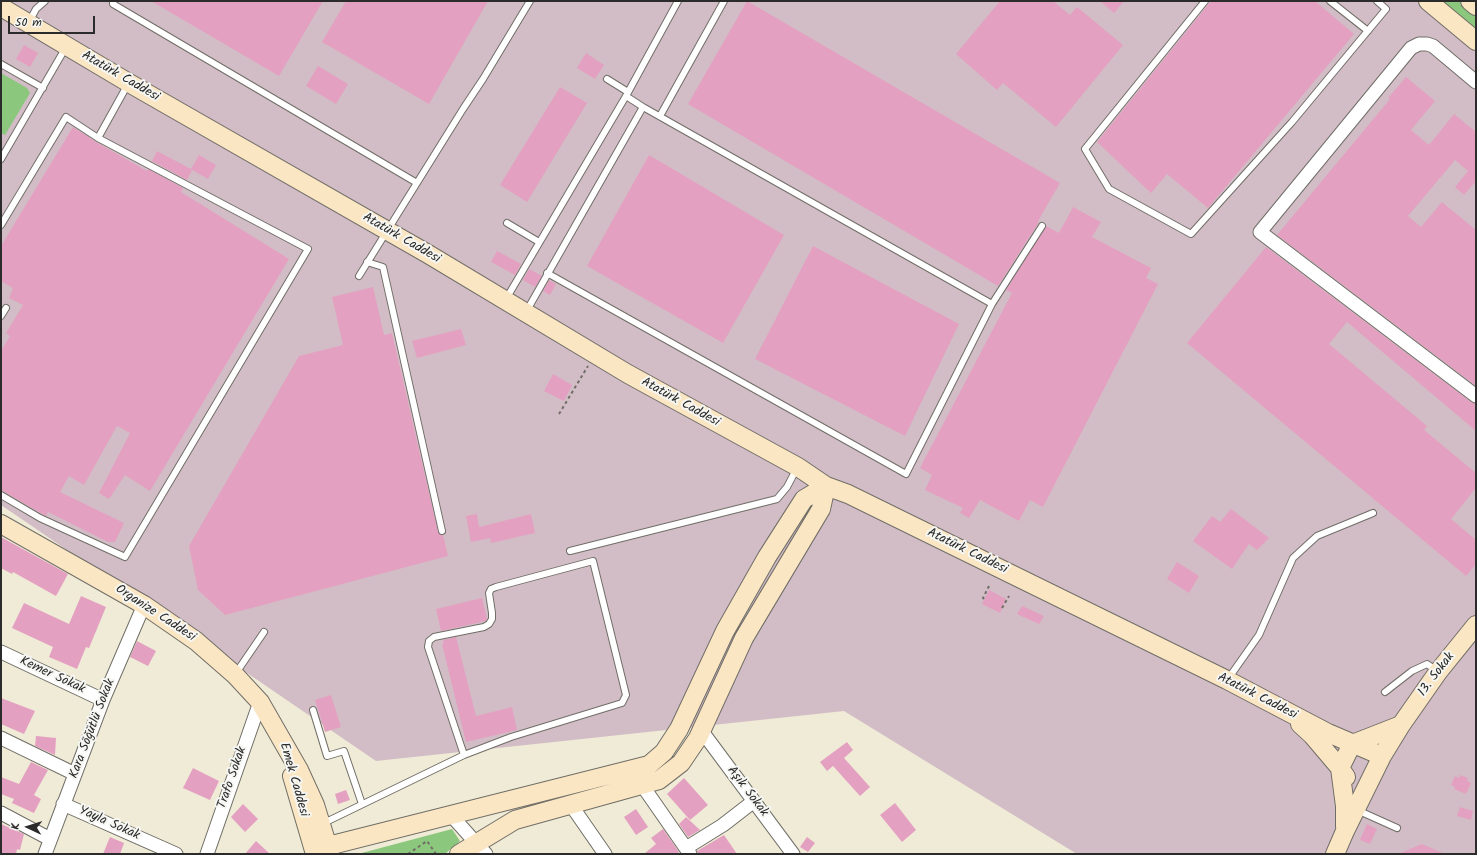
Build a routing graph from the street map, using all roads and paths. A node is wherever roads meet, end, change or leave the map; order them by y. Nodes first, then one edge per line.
1 (45, 1) edge
2 (113, 1) edge
3 (530, 1) edge
4 (678, 1) edge
5 (724, 1) edge
6 (1205, 1) edge
7 (1330, 1) edge
8 (1377, 1) edge
9 (1428, 1) edge
10 (1470, 1) edge
11 (1476, 6) edge
12 (1, 7) edge
13 (28, 23) junction
14 (1368, 31) junction
15 (1476, 41) edge
16 (67, 46) junction
17 (1, 64) edge
18 (607, 79) dead end
19 (1476, 82) edge
20 (129, 83) junction
21 (43, 88) junction
22 (627, 94) junction
23 (642, 107) junction
24 (660, 116) junction
25 (98, 138) junction
26 (1, 145) edge
27 (7, 149) junction
28 (1, 160) edge
29 (417, 183) junction
30 (507, 223) dead end
31 (1, 225) edge
32 (1042, 226) dead end
33 (387, 230) junction
34 (539, 242) junction
35 (367, 262) junction
36 (547, 273) junction
37 (359, 276) dead end
38 (505, 301) junction
39 (992, 304) junction
40 (6, 308) dead end
41 (525, 313) junction
42 (1, 316) edge
43 (588, 364) dead end
44 (1476, 396) edge
45 (559, 414) dead end
46 (798, 467) junction
47 (826, 486) junction
48 (1, 495) edge
49 (1373, 513) dead end
50 (1, 524) edge
51 (442, 531) dead end
52 (570, 551) dead end
53 (989, 586) dead end
54 (1009, 596) dead end
55 (984, 599) dead end
56 (144, 605) junction
57 (1002, 608) dead end
58 (1476, 625) edge
59 (264, 632) dead end
60 (1, 652) edge
61 (1438, 672) junction
62 (235, 675) junction
63 (1227, 680) junction
64 (1385, 692) dead end
65 (102, 700) junction
66 (260, 702) junction
67 (313, 710) dead end
68 (1288, 712) junction
69 (1400, 725) junction
70 (701, 730) junction
71 (281, 737) junction
72 (1, 738) edge
73 (1355, 744) junction
74 (464, 754) junction
75 (1382, 756) junction
76 (1340, 768) junction
77 (75, 774) junction
78 (642, 785) junction
79 (1366, 788) junction
80 (754, 801) junction
81 (64, 804) junction
82 (362, 804) junction
83 (571, 805) junction
84 (1356, 809) junction
85 (1, 813) edge
86 (450, 814) junction
87 (321, 822) junction
88 (1397, 828) dead end
89 (1345, 831) junction
90 (50, 839) junction
91 (481, 849) edge
92 (688, 851) edge
93 (322, 852) edge
94 (45, 854) edge
95 (176, 854) edge
96 (207, 854) edge
97 (408, 854) edge
98 (436, 854) edge
99 (459, 854) edge
100 (605, 854) edge
101 (793, 854) edge
102 (1335, 854) edge

1 - 13 lane
2 - 29 lane
3 - 29 lane
4 - 22 lane
5 - 24 lane
6 - 14 lane
7 - 14 lane
8 - 14 lane
9 - 15 street
10 - 11 street
12 - 13 street, Atatürk Caddesi
13 - 16 street, Atatürk Caddesi
16 - 20 street, Atatürk Caddesi
16 - 21 lane
17 - 21 lane
18 - 22 lane
19 - 44 street
20 - 25 lane
20 - 33 street, Atatürk Caddesi
21 - 27 lane
22 - 23 lane
22 - 34 lane
23 - 24 lane
23 - 36 lane
24 - 39 lane
25 - 31 lane
25 - 48 lane
26 - 27 lane
27 - 28 lane
29 - 33 lane
30 - 34 lane
32 - 39 lane
33 - 35 lane
33 - 38 street, Atatürk Caddesi
34 - 38 lane
35 - 37 lane
35 - 51 lane
36 - 39 lane
36 - 41 lane
38 - 41 street, Atatürk Caddesi
40 - 42 lane
41 - 46 street, Atatürk Caddesi
43 - 45 path
46 - 47 street, Atatürk Caddesi
46 - 52 lane
47 - 63 street, Atatürk Caddesi
47 - 70 street
47 - 86 street
49 - 63 lane
50 - 56 street, Organize Caddesi
53 - 55 path
54 - 57 path
56 - 62 street, Organize Caddesi
56 - 65 street, Kara Söğütlü Sokak
58 - 61 street, 13. Sokak
59 - 62 lane
60 - 65 street, Kemer Sokak
61 - 64 lane
61 - 69 street, 13. Sokak
62 - 66 street, Organize Caddesi
63 - 68 street, Atatürk Caddesi
65 - 77 street, Kara Söğütlü Sokak
66 - 71 street, Organize Caddesi
66 - 96 street, Trafo Sokak
67 - 82 lane
68 - 73 street, Atatürk Caddesi
68 - 76 street
69 - 73 street
69 - 75 street, 13. Sokak
70 - 78 street
70 - 80 street, Aşık Sokak
71 - 87 street, Emek Caddesi
71 - 93 street, Emek Caddesi
72 - 77 street
73 - 75 street, Atatürk Caddesi
73 - 76 street
74 - 74 lane
74 - 82 lane
75 - 79 street, 13. Sokak
76 - 79 street
76 - 89 street
77 - 81 street, Kara Söğütlü Sokak
78 - 83 street
78 - 92 street
79 - 84 street, 13. Sokak
80 - 92 street
80 - 101 street, Aşık Sokak
81 - 90 street, Kara Söğütlü Sokak
81 - 95 street, Yayla Sokak
82 - 87 lane
83 - 91 street
83 - 100 street
84 - 88 lane
84 - 89 street, 13. Sokak
85 - 90 street
86 - 91 street
86 - 93 street
87 - 93 street, Emek Caddesi
89 - 102 street
90 - 94 street, Kara Söğütlü Sokak
91 - 99 street
97 - 98 path

